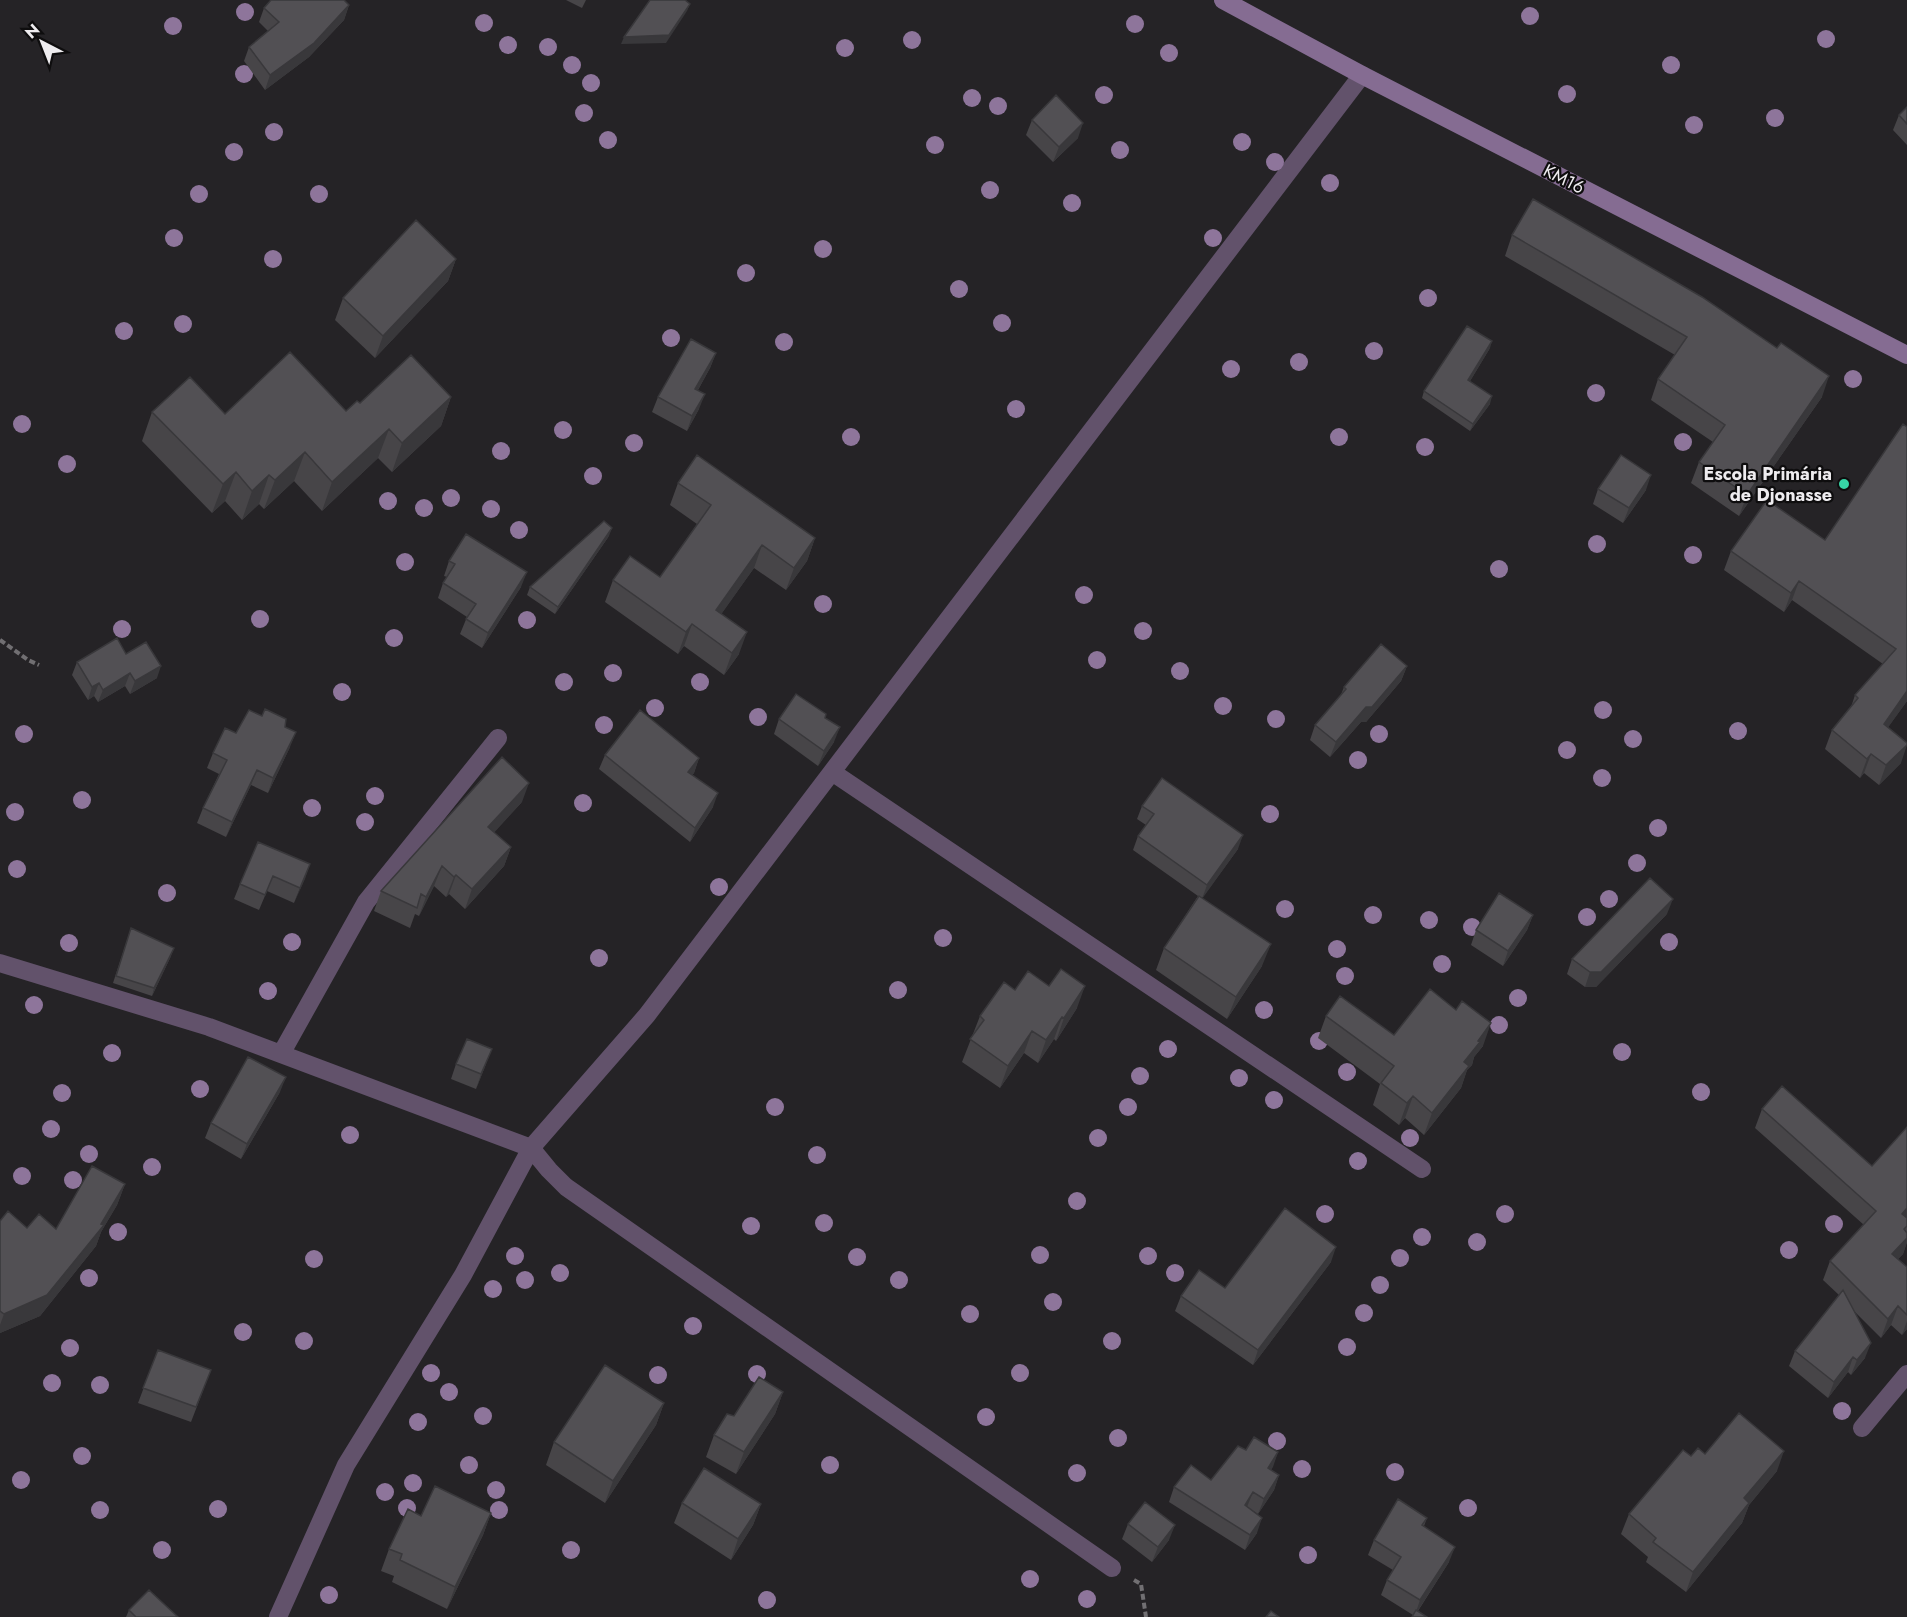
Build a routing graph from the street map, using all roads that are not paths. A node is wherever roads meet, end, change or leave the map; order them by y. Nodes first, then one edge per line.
1 (1223, 0) edge
2 (1362, 75) junction
3 (1907, 355) edge
4 (498, 738) dead end
5 (832, 772) junction
6 (0, 963) edge
7 (281, 1054) junction
8 (531, 1148) junction
9 (1422, 1169) dead end
10 (1907, 1374) edge
11 (1862, 1428) dead end
12 (1112, 1568) road end
13 (278, 1617) edge

1 - 2 street, KM16
2 - 3 street, KM16
2 - 5 street
4 - 7 street
5 - 8 street
5 - 9 street
6 - 7 street
7 - 8 street
8 - 12 street
8 - 13 street
10 - 11 street

